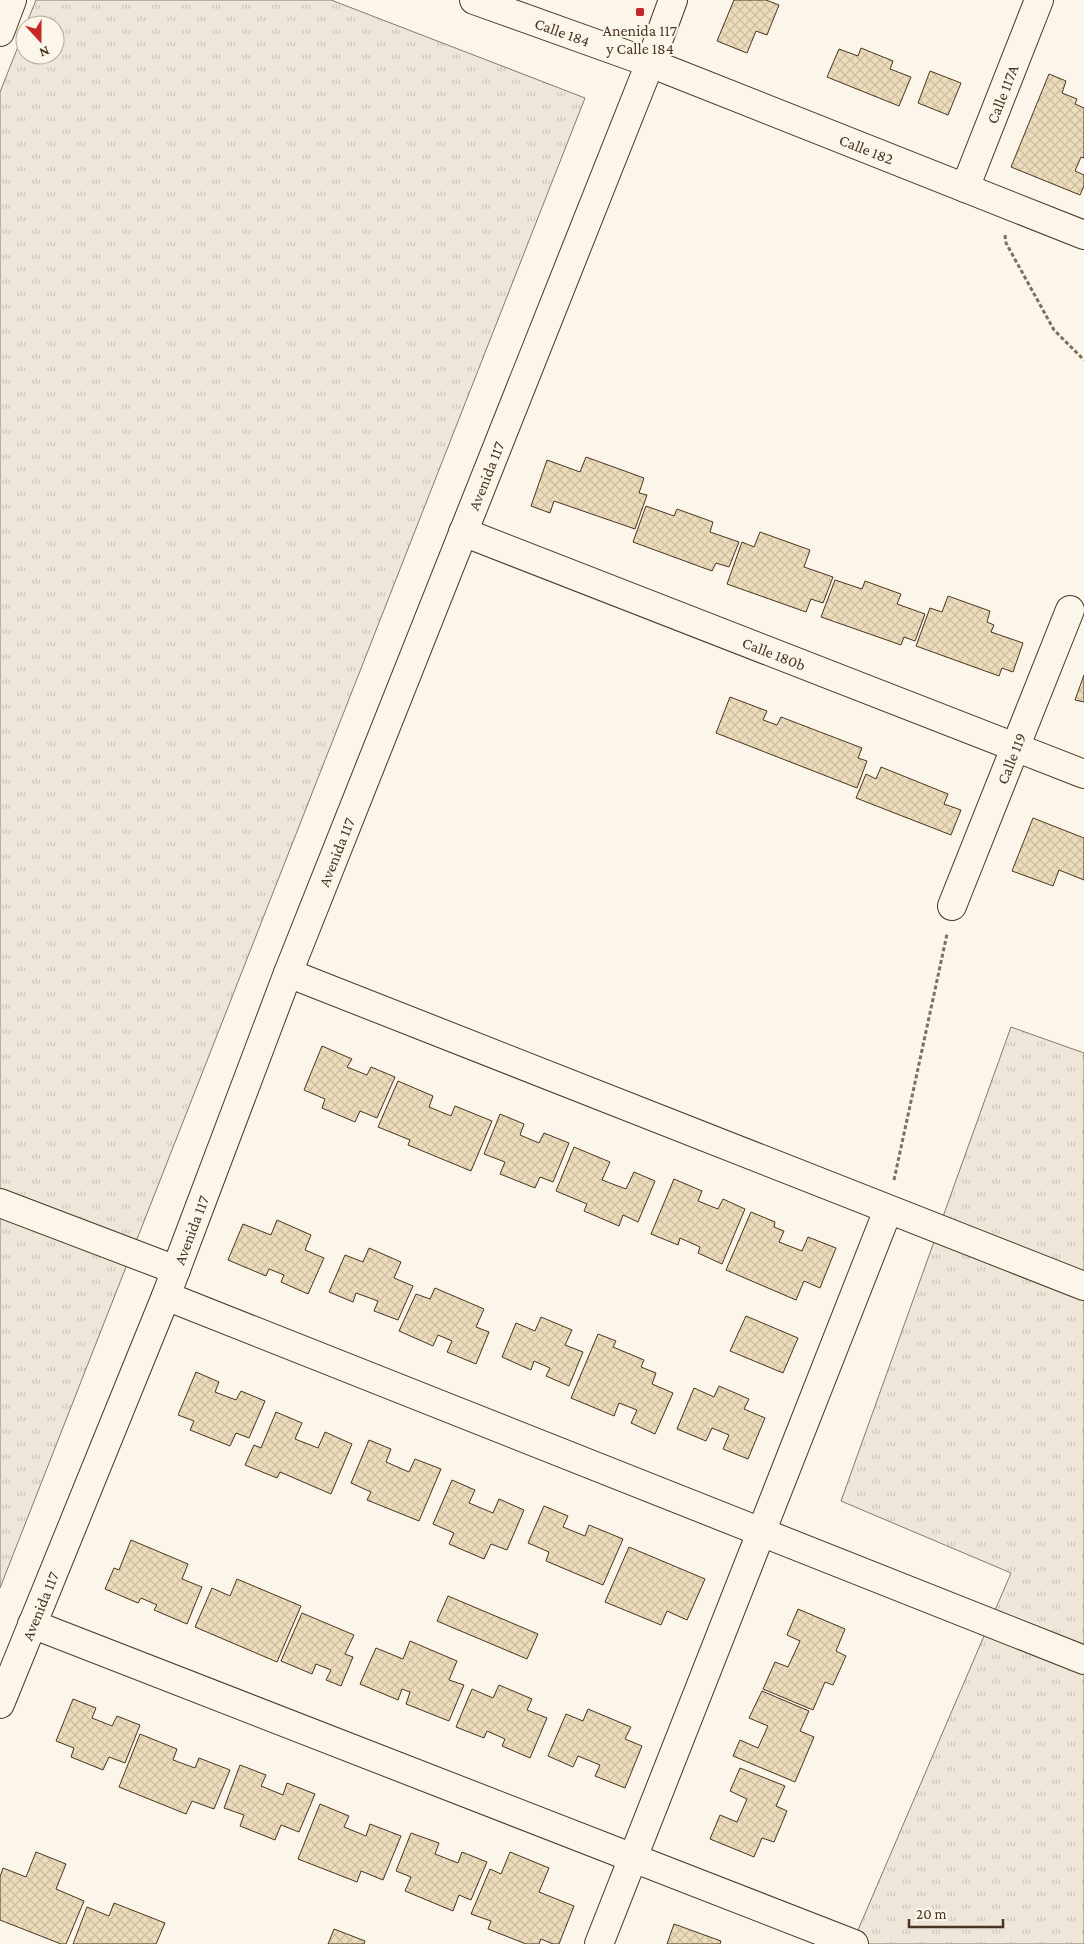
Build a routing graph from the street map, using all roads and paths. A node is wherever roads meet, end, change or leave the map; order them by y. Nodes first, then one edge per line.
1 (12, 0) edge
2 (474, 0) edge
3 (673, 0) edge
4 (1039, 0) edge
5 (0, 32) edge
6 (650, 63) junction
7 (965, 188) junction
8 (1002, 202) junction
9 (1084, 235) edge
10 (1084, 360) edge
11 (463, 532) junction
12 (1070, 610) dead end
13 (1016, 747) junction
14 (1084, 774) edge
15 (952, 906) joint
16 (288, 973) junction
17 (0, 1203) edge
18 (888, 1210) junction
19 (176, 1270) junction
20 (1084, 1286) edge
21 (166, 1296) junction
22 (761, 1530) junction
23 (32, 1624) junction
24 (1084, 1660) edge
25 (0, 1704) edge
26 (632, 1858) junction
27 (599, 1944) edge
28 (854, 1944) edge

1 - 5 street
2 - 6 street, Calle 184
3 - 6 street, Avenida 117
4 - 7 street, Calle 117A
6 - 7 street, Calle 182
6 - 11 street, Avenida 117
7 - 8 street, Calle 182
8 - 9 street, Calle 182
8 - 10 path
11 - 13 street, Calle 180b
11 - 16 street, Avenida 117
12 - 13 street, Calle 119
13 - 14 street, Calle 180b
13 - 15 street, Calle 119
15 - 18 path
16 - 18 street
16 - 19 street, Avenida 117
17 - 19 street
18 - 20 street
18 - 22 street
19 - 21 street, Avenida 117
21 - 22 street
21 - 23 street, Avenida 117
22 - 24 street
22 - 26 street
23 - 25 street, Avenida 117
23 - 26 street
26 - 27 street
26 - 28 street

